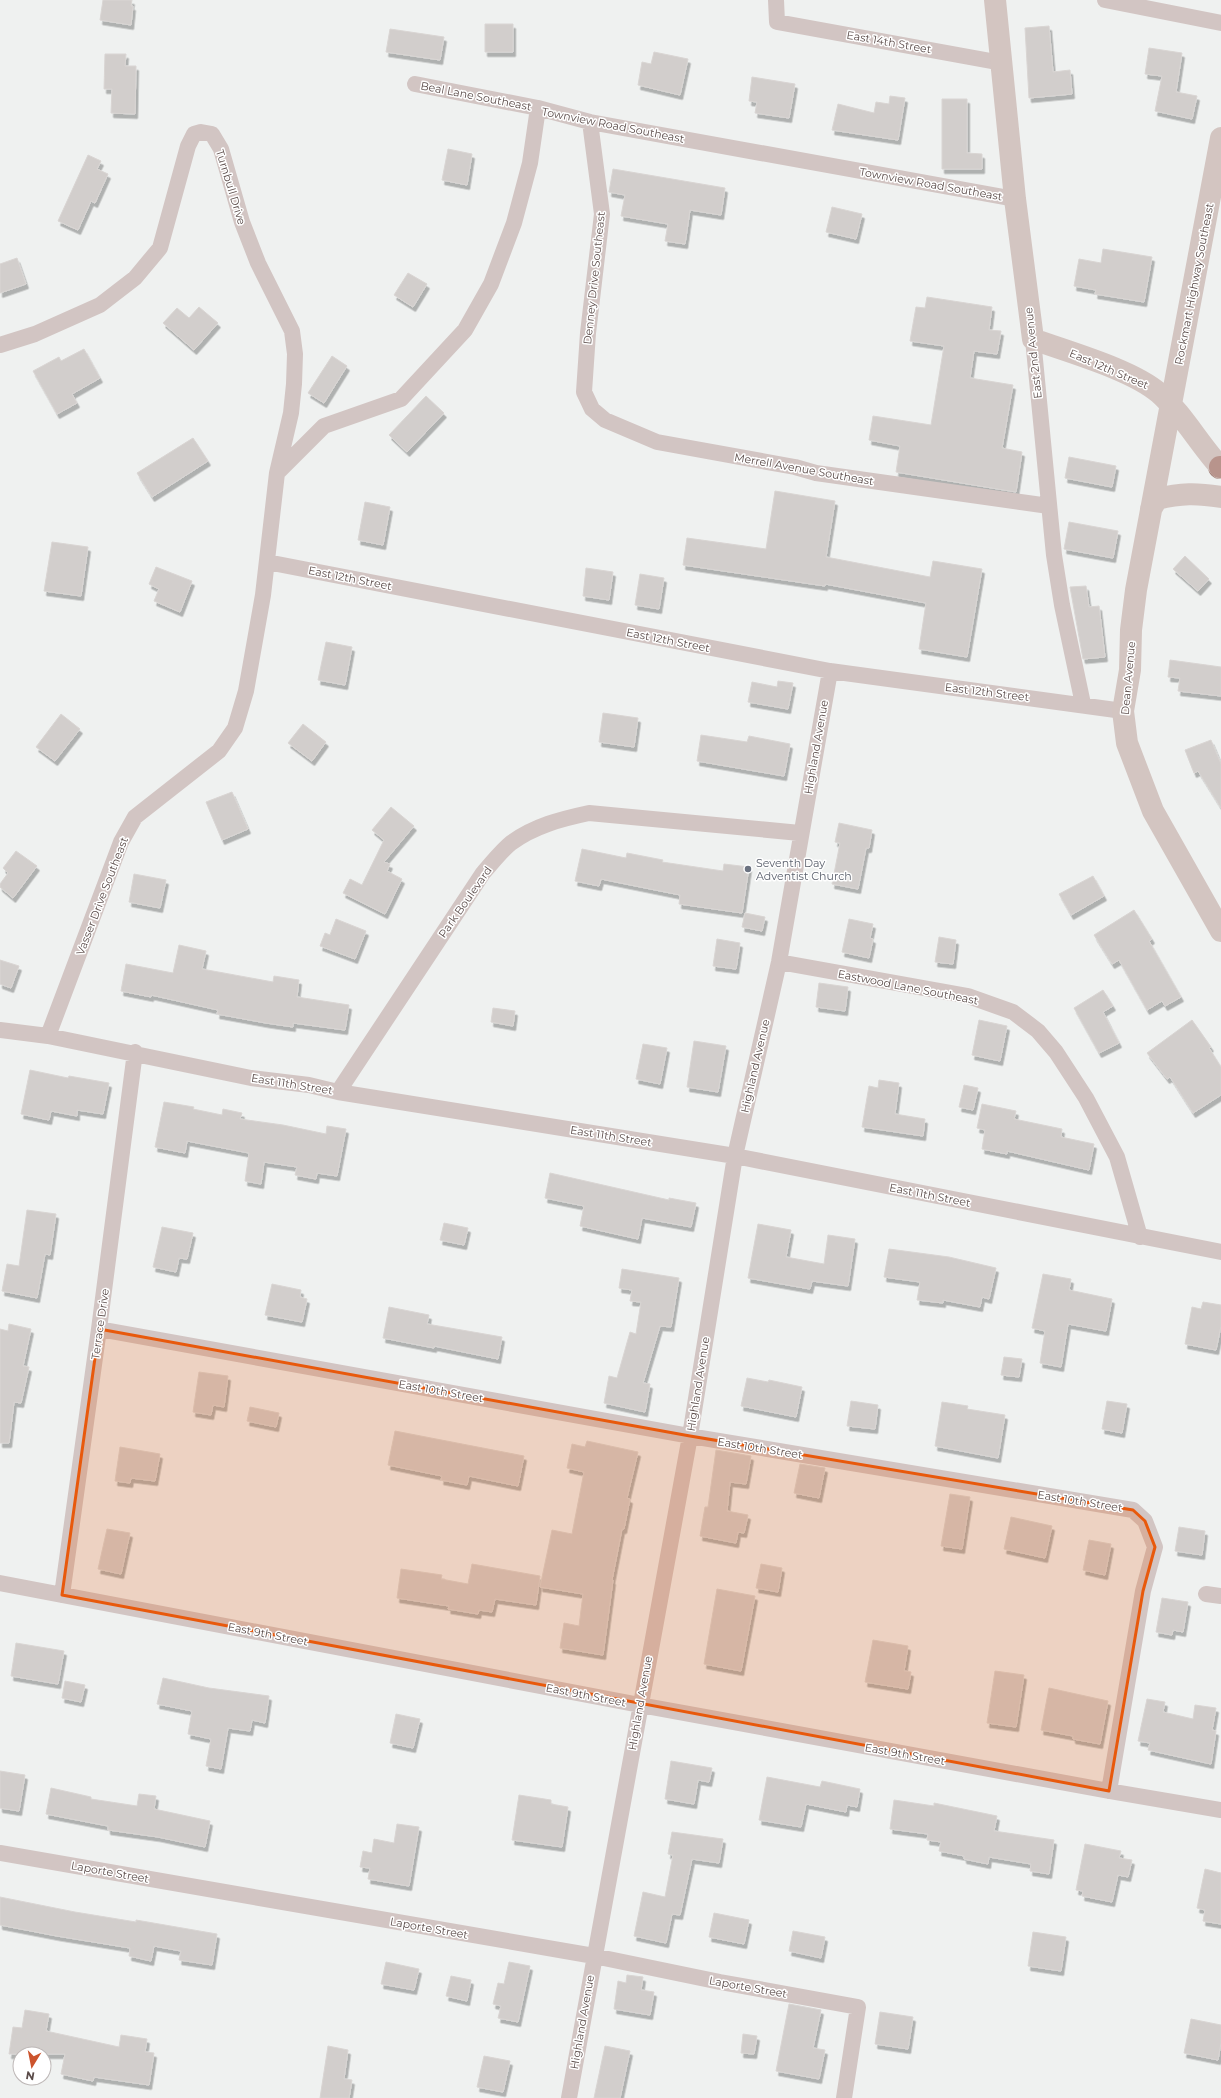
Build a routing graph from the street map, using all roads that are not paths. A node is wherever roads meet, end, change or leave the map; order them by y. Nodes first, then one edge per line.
1 (776, 0) edge
2 (995, 0) edge
3 (1105, 0) edge
4 (1221, 23) edge
5 (1002, 62) junction
6 (415, 84) dead end
7 (538, 108) junction
8 (590, 122) junction
9 (1221, 138) edge
10 (1015, 199) junction
11 (1033, 339) junction
12 (0, 345) edge
13 (1171, 405) junction
14 (592, 409) joint
15 (1221, 467) edge
16 (277, 472) junction
17 (1221, 498) edge
18 (1048, 506) junction
19 (1151, 509) junction
20 (267, 562) junction
21 (830, 671) junction
22 (1083, 704) junction
23 (1123, 711) junction
24 (800, 834) junction
25 (1221, 931) edge
26 (778, 962) junction
27 (0, 1030) edge
28 (48, 1036) junction
29 (135, 1052) junction
30 (338, 1092) junction
31 (735, 1156) junction
32 (1140, 1237) junction
33 (1221, 1252) edge
34 (99, 1329) junction
35 (690, 1436) junction
36 (0, 1583) edge
37 (62, 1595) junction
38 (640, 1705) junction
39 (1109, 1791) junction
40 (1221, 1810) edge
41 (0, 1853) edge
42 (594, 1956) junction
43 (569, 2098) edge
44 (844, 2098) edge

1 - 5 street, East 14th Street
2 - 5 main road, East 2nd Avenue
3 - 4 street
5 - 10 main road, East 2nd Avenue
6 - 7 street, Beal Lane Southeast
7 - 8 street, Townview Road Southeast
7 - 16 street, Townview Road Southeast
8 - 10 street, Townview Road Southeast
8 - 14 street, Denney Drive Southeast
9 - 13 main road, Rockmart Highway Southeast
10 - 11 main road, East 2nd Avenue
11 - 13 main road, East 12th Street
11 - 18 street, East 2nd Avenue
12 - 16 street, Turnbull Drive
13 - 15 main road, East 12th Street
13 - 19 main road, Dean Avenue
14 - 18 street, Merrell Avenue Southeast
16 - 20 street, Turnbull Drive
17 - 19 main road
18 - 22 street, East 2nd Avenue
19 - 23 main road, Dean Avenue
20 - 21 street, East 12th Street
20 - 28 street, Vasser Drive Southeast
21 - 22 street, East 12th Street
21 - 24 street, Highland Avenue
22 - 23 street, East 12th Street
23 - 25 main road, Dean Avenue
24 - 26 street, Highland Avenue
24 - 30 street, Park Boulevard
26 - 31 street, Highland Avenue
26 - 32 street, Eastwood Lane Southeast
27 - 28 street, East 11th Street
28 - 29 street, East 11th Street
29 - 30 street, East 11th Street
29 - 34 street, Terrace Drive
30 - 31 street, East 11th Street
31 - 32 street, East 11th Street
31 - 35 street, Highland Avenue
32 - 33 street, East 11th Street
34 - 35 street, East 10th Street
34 - 37 street, Terrace Drive
35 - 38 street, Highland Avenue
35 - 39 street, East 10th Street
36 - 37 street, East 9th Street
37 - 38 street, East 9th Street
38 - 39 street, East 9th Street
38 - 42 street, Highland Avenue
39 - 40 street, East 9th Street
41 - 42 street, Laporte Street
42 - 43 street, Highland Avenue
42 - 44 street, Laporte Street

